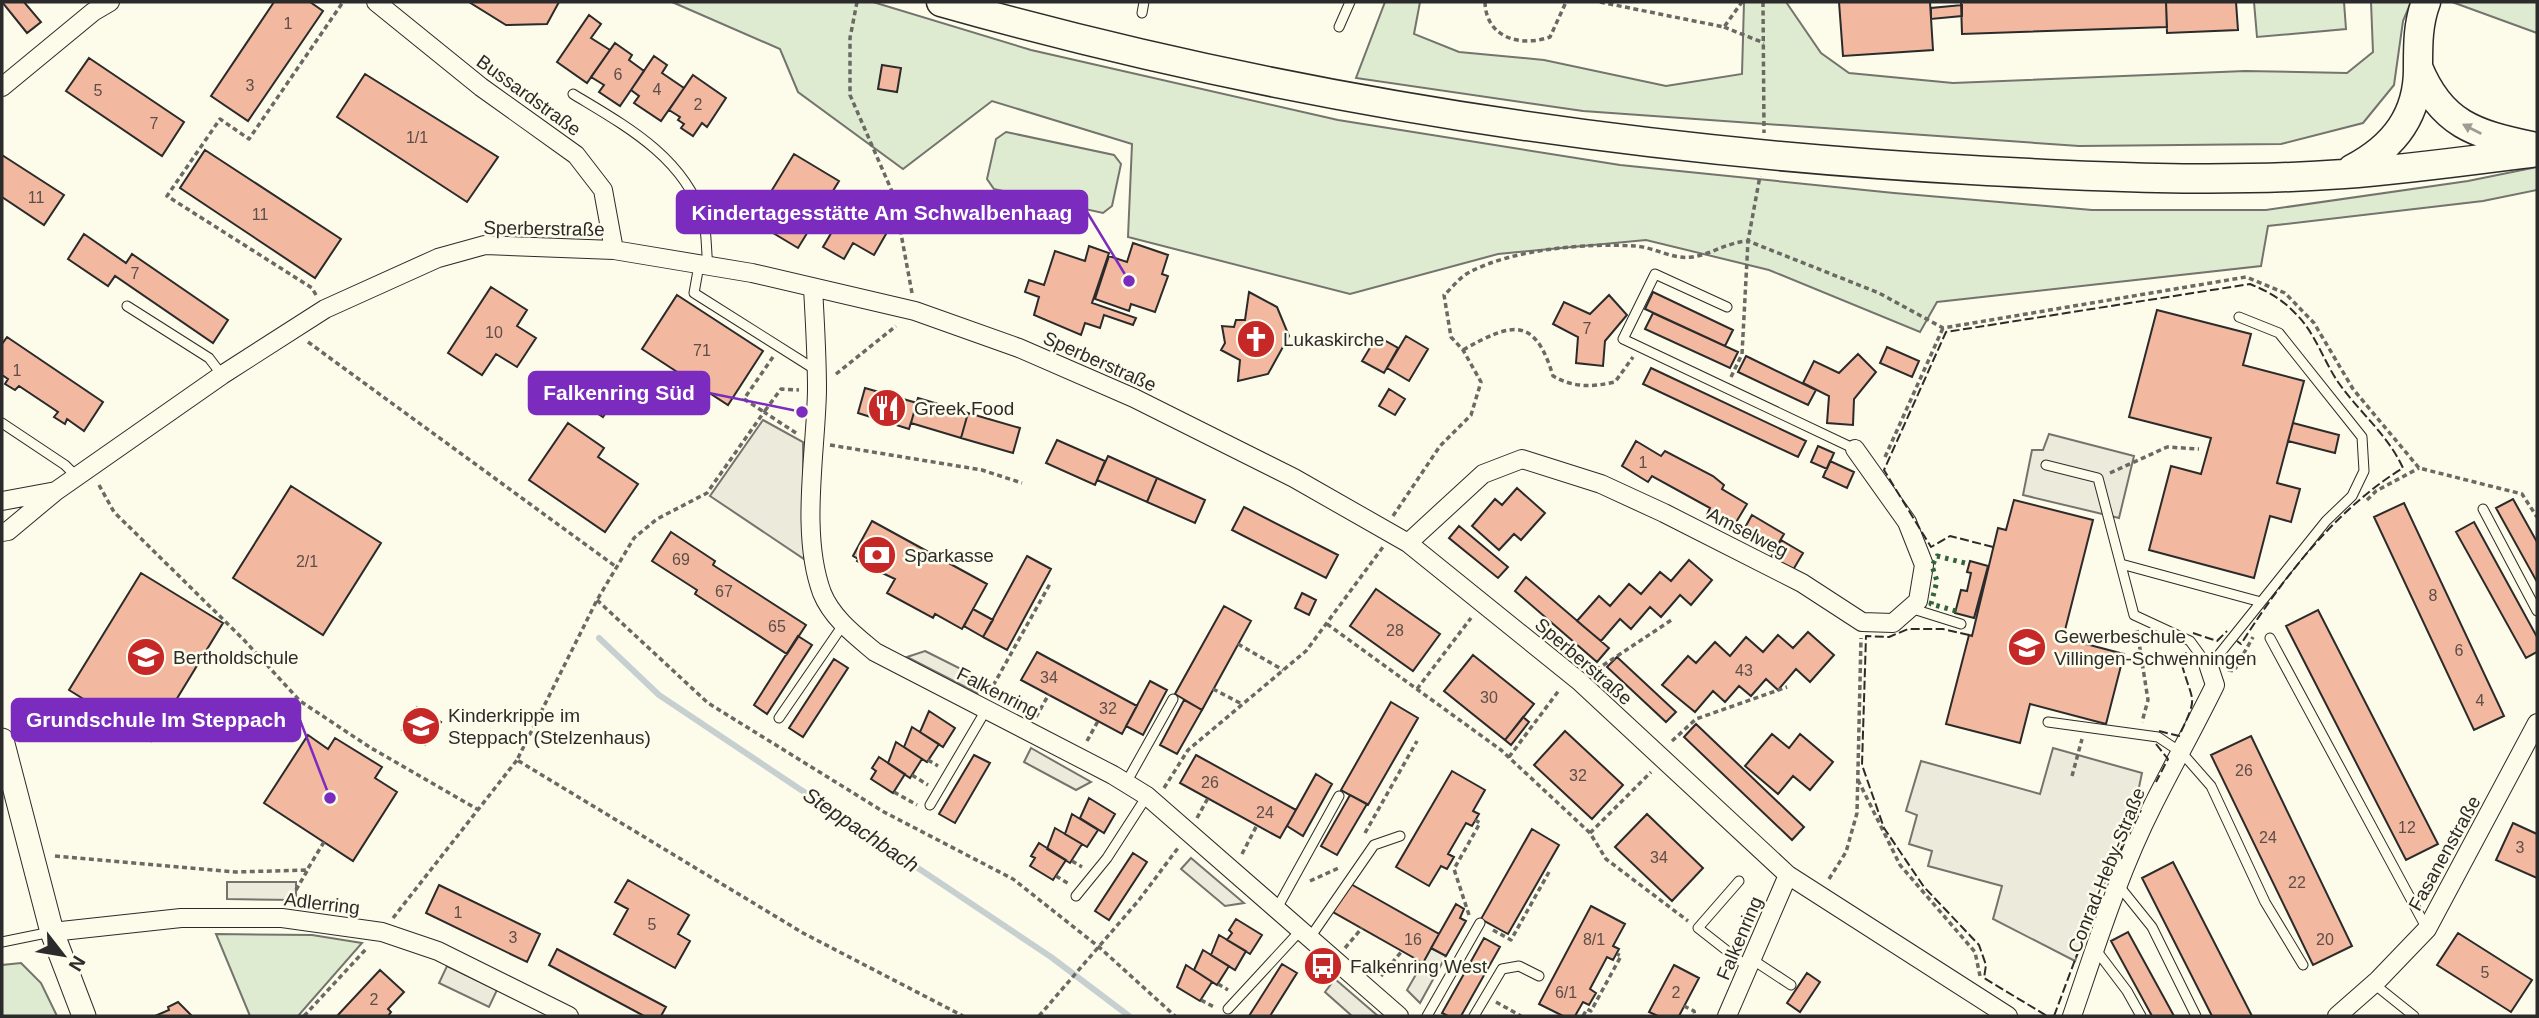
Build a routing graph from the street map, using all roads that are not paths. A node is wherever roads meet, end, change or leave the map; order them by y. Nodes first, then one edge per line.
1 (110, 2) edge
2 (376, 2) edge
3 (941, 2) edge
4 (1144, 2) edge
5 (1350, 2) edge
6 (2426, 2) edge
7 (1142, 13) dead end
8 (1339, 27) dead end
9 (2418, 67) junction
10 (2, 87) edge
11 (573, 94) dead end
12 (2537, 149) edge
13 (2342, 174) junction
14 (614, 250) junction
15 (703, 265) junction
16 (813, 288) junction
17 (127, 306) dead end
18 (1727, 307) dead end
19 (2239, 317) dead end
20 (816, 370) junction
21 (222, 375) junction
22 (2, 423) edge
23 (1855, 449) joint
24 (2046, 465) dead end
25 (78, 477) junction
26 (56, 491) junction
27 (2, 501) edge
28 (2483, 509) dead end
29 (2, 532) edge
30 (1408, 543) junction
31 (2121, 564) junction
32 (2261, 602) junction
33 (1910, 608) junction
34 (2537, 611) edge
35 (1961, 624) dead end
36 (843, 625) junction
37 (2270, 638) dead end
38 (2208, 667) junction
39 (1173, 699) dead end
40 (983, 708) junction
41 (779, 718) dead end
42 (2048, 722) dead end
43 (2537, 723) edge
44 (2, 740) edge
45 (2182, 752) junction
46 (1126, 783) junction
47 (1339, 796) dead end
48 (1151, 799) junction
49 (930, 805) road end
50 (1400, 836) dead end
51 (1788, 875) junction
52 (1739, 881) dead end
53 (2119, 886) junction
54 (1076, 896) dead end
55 (1276, 910) junction
56 (1480, 923) road end
57 (2427, 929) junction
58 (52, 932) junction
59 (1304, 935) junction
60 (2, 942) edge
61 (2095, 948) junction
62 (1751, 964) junction
63 (2303, 965) dead end
64 (1539, 976) dead end
65 (2374, 984) junction
66 (1791, 985) dead end
67 (1228, 1009) dead end
68 (84, 1016) edge
69 (569, 1016) edge
70 (1399, 1016) edge
71 (1427, 1016) edge
72 (1474, 1016) edge
73 (1727, 1016) edge
74 (2008, 1016) edge
75 (2071, 1016) edge
76 (2141, 1016) edge
77 (2196, 1016) edge
78 (2337, 1016) edge
79 (2414, 1016) edge

1 - 10 street
2 - 14 street, Bussardstraße
3 - 13 main road
4 - 7 lane
5 - 8 lane
6 - 9 main road
12 -> 9 main road
9 - 13 main road
11 - 15 lane
12 - 13 main road
14 - 15 street, Sperberstraße
14 - 21 street, Sperberstraße
15 - 16 street, Sperberstraße
15 - 20 lane
16 - 20 street, Falkenring
16 - 30 street, Sperberstraße
17 - 21 lane
18 - 23 lane
19 - 32 lane
20 - 36 street, Falkenring
21 - 25 street, Sperberstraße
22 - 25 lane
23 - 33 street
24 - 31 lane
25 - 26 street, Sperberstraße
26 - 27 street, Sperberstraße
26 - 29 street, Sperberstraße
28 - 34 lane
30 - 33 street, Amselweg
30 - 51 street, Sperberstraße
31 - 32 lane
31 - 38 lane
32 - 38 lane
33 - 35 lane
36 - 40 street, Falkenring
36 - 41 lane
37 - 57 lane
38 - 45 street, Conrad-Heby-Straße
39 - 46 lane
40 - 46 street, Falkenring
40 - 49 lane
42 - 45 lane
43 - 57 street, Fasanenstraße
44 - 58 street
45 - 53 street, Conrad-Heby-Straße
45 - 63 lane
46 - 48 street, Falkenring
47 - 55 lane
48 - 54 lane
48 - 55 street, Falkenring
50 - 59 lane
51 - 62 street, Falkenring
51 - 74 street, Sperberstraße
52 - 62 lane
53 - 61 street, Conrad-Heby-Straße
53 - 77 lane
55 - 59 street, Falkenring
56 - 71 lane
57 - 65 street, Fasanenstraße
58 - 60 lane
58 - 68 street
58 - 69 street, Adlerring
59 - 67 lane
59 - 70 street, Falkenring
61 - 75 street, Conrad-Heby-Straße
61 - 76 lane
62 - 66 lane
62 - 73 street, Falkenring
64 - 72 lane
65 - 78 street, Fasanenstraße
65 - 79 lane

